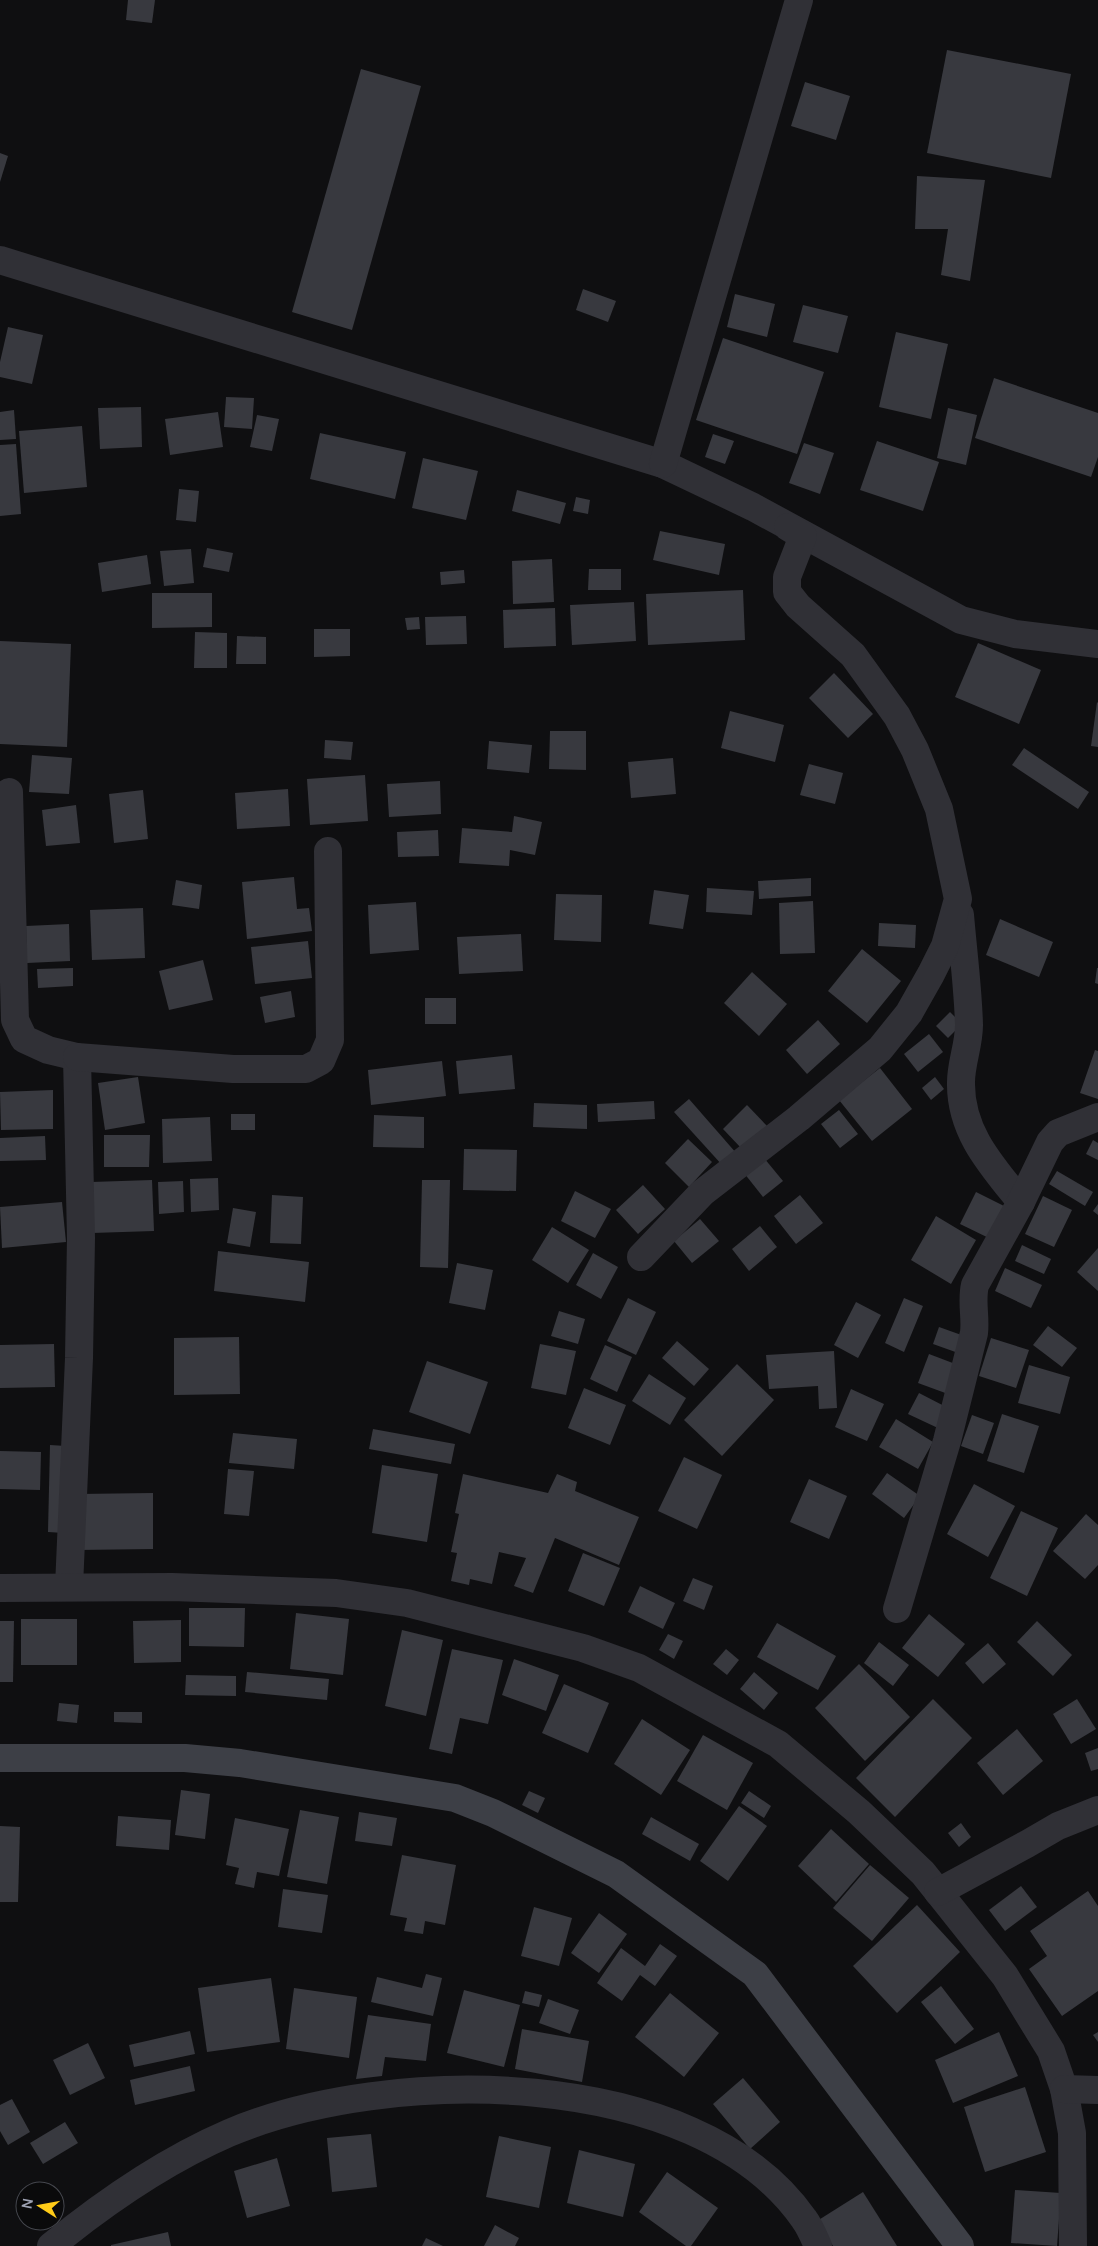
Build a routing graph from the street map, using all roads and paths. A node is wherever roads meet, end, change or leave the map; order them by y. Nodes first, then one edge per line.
1 (799, 0) edge
2 (0, 260) edge
3 (663, 464) junction
4 (753, 507) junction
5 (1098, 644) edge
6 (9, 792) dead end
7 (328, 851) dead end
8 (958, 899) junction
9 (77, 1057) junction
10 (1098, 1117) edge
11 (1021, 1202) junction
12 (642, 1257) dead end
13 (69, 1587) junction
14 (0, 1588) edge
15 (897, 1609) dead end
16 (0, 1758) edge
17 (1098, 1810) edge
18 (938, 1892) junction
19 (1064, 2089) junction
20 (1098, 2090) edge
21 (50, 2246) edge
22 (818, 2246) edge
23 (960, 2246) edge
24 (1073, 2246) edge

1 - 3 street
2 - 3 street
3 - 4 street
4 - 5 street
4 - 8 street
6 - 9 street
7 - 9 street
8 - 11 street
8 - 12 street
9 - 13 street
10 - 11 street
11 - 15 street
13 - 14 street
13 - 18 street
16 - 23 main road
17 - 18 street
18 - 19 street
19 - 20 street
19 - 24 street
21 - 22 street

